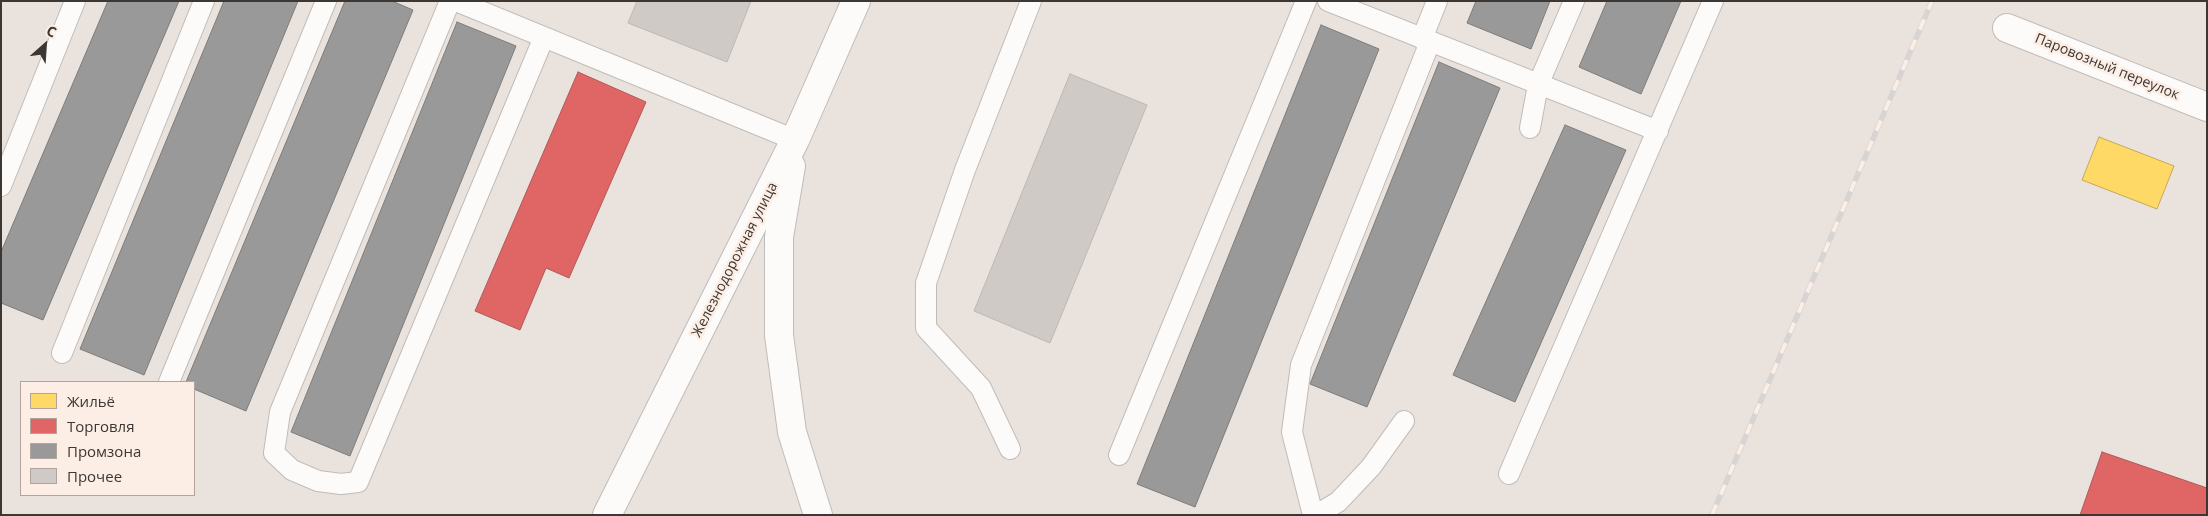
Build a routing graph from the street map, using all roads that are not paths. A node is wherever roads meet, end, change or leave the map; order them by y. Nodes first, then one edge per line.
1 (74, 1) edge
2 (204, 1) edge
3 (326, 1) edge
4 (450, 1) edge
5 (456, 1) edge
6 (856, 1) edge
7 (1031, 1) edge
8 (1306, 1) edge
9 (1328, 1) edge
10 (1437, 1) edge
11 (1574, 1) edge
12 (1712, 1) edge
13 (2007, 28) dead end
14 (544, 37) junction
15 (1426, 41) junction
16 (1538, 85) junction
17 (2207, 107) edge
18 (1530, 128) dead end
19 (1658, 131) junction
20 (795, 140) junction
21 (1, 186) edge
22 (62, 353) dead end
23 (169, 381) edge
24 (1404, 421) dead end
25 (1010, 449) dead end
26 (1120, 455) dead end
27 (1509, 474) dead end
28 (607, 515) edge
29 (818, 515) edge
30 (1314, 515) edge

1 - 21 lane
2 - 22 lane
3 - 23 lane
4 - 14 lane
5 - 14 lane
6 - 20 main road, Железнодорожная улица
7 - 25 lane
8 - 26 lane
9 - 15 lane
10 - 15 lane
11 - 16 lane
12 - 19 lane
13 - 17 main road, Паровозный переулок
14 - 20 lane
15 - 16 lane
15 - 30 lane
16 - 18 lane
16 - 19 lane
19 - 27 lane
20 - 28 main road, Железнодорожная улица
20 - 29 main road
24 - 30 lane

